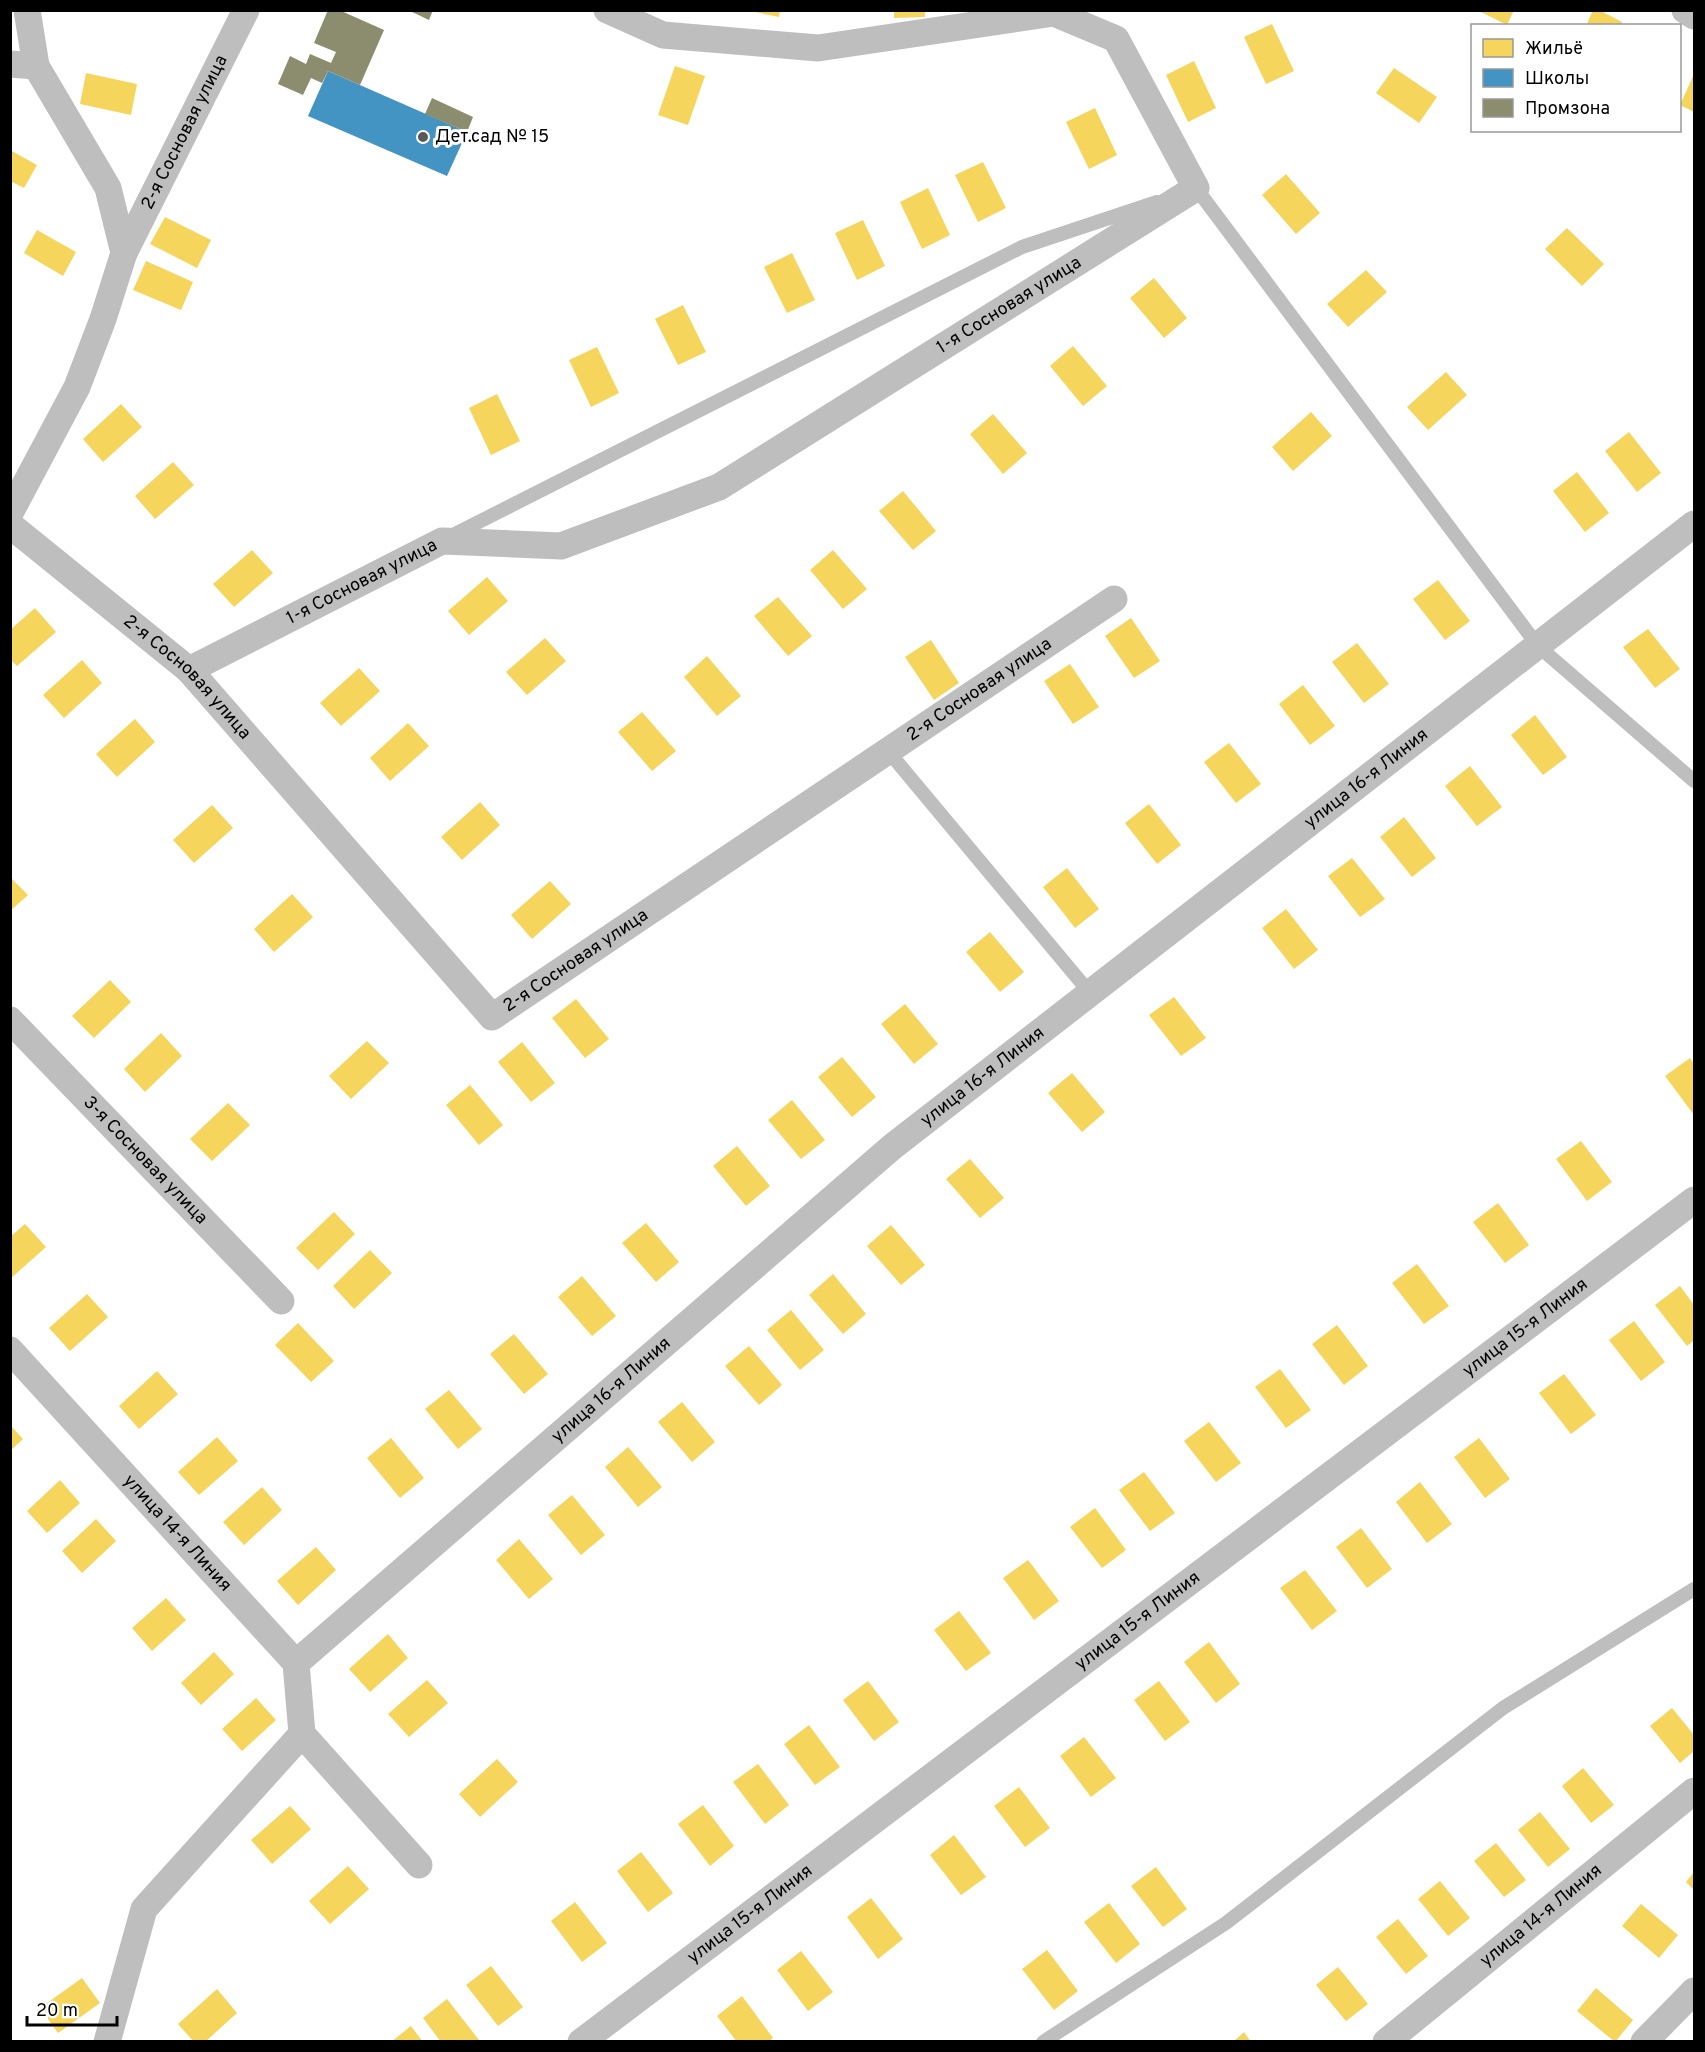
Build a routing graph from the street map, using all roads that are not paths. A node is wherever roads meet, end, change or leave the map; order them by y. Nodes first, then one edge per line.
1 (27, 10) edge
2 (246, 10) edge
3 (607, 10) edge
4 (1685, 10) edge
5 (1695, 16) edge
6 (23, 65) edge
7 (1196, 188) junction
8 (124, 253) junction
9 (10, 513) edge
10 (1695, 524) edge
11 (10, 525) edge
12 (442, 541) junction
13 (1114, 599) dead end
14 (1538, 646) junction
15 (189, 670) junction
16 (888, 751) junction
17 (1695, 781) edge
18 (1090, 993) junction
19 (10, 1020) edge
20 (1695, 1200) edge
21 (282, 1301) dead end
22 (10, 1350) edge
23 (1695, 1589) edge
24 (296, 1663) junction
25 (302, 1734) junction
26 (1695, 1791) edge
27 (419, 1865) dead end
28 (1695, 1991) edge
29 (107, 2042) edge
30 (581, 2042) edge
31 (1043, 2042) edge
32 (1386, 2042) edge
33 (1644, 2042) edge

1 - 6 street, 2-я Сосновая улица
2 - 8 street, 2-я Сосновая улица
3 - 7 street
4 - 5 street
6 - 8 street, 2-я Сосновая улица
7 - 12 lane
7 - 12 street, 1-я Сосновая улица
7 - 14 lane
8 - 9 street, 2-я Сосновая улица
10 - 14 street, улица 16-я Линия
11 - 15 street, 2-я Сосновая улица
12 - 15 street, 1-я Сосновая улица
13 - 16 street, 2-я Сосновая улица
14 - 17 lane
14 - 18 street, улица 16-я Линия
15 - 16 street, 2-я Сосновая улица
16 - 18 lane
18 - 24 street, улица 16-я Линия
19 - 21 street, 3-я Сосновая улица
20 - 30 street, улица 15-я Линия
22 - 24 street, улица 14-я Линия
23 - 31 lane
24 - 25 street
25 - 27 street
25 - 29 street
26 - 32 street, улица 14-я Линия
28 - 33 street

